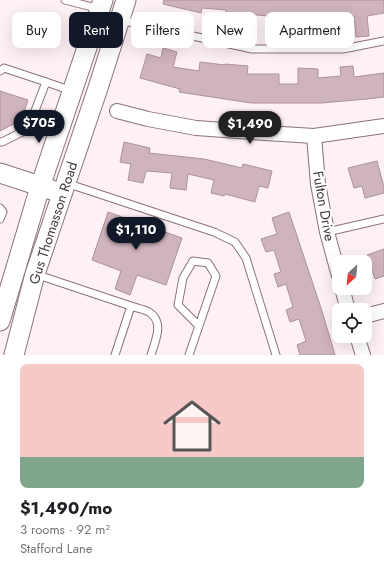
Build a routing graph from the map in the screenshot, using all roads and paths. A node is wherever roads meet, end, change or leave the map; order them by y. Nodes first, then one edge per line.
1 (67, 0) edge
2 (126, 0) edge
3 (102, 4) edge
4 (111, 12) edge
5 (122, 12) edge
6 (123, 21) edge
7 (384, 41) edge
8 (111, 48) edge
9 (0, 71) edge
10 (46, 82) junction
11 (73, 91) junction
12 (117, 111) dead end
13 (384, 126) edge
14 (314, 136) junction
15 (0, 142) edge
16 (0, 173) edge
17 (40, 187) junction
18 (64, 188) junction
19 (0, 208) edge
20 (0, 219) edge
21 (384, 219) edge
22 (327, 232) junction
23 (333, 255) edge
24 (35, 274) junction
25 (4, 293) edge
26 (131, 306) junction
27 (384, 311) edge
28 (372, 314) edge
29 (0, 321) edge
30 (199, 326) junction
31 (359, 343) edge
32 (14, 355) edge
33 (115, 355) edge
34 (151, 355) edge
35 (189, 355) edge
36 (276, 355) edge
37 (363, 355) edge

1 - 3 lane
2 - 5 main road, Gus Thomasson Road
3 - 4 main road
3 - 11 main road, Gus Thomasson Road
6 - 7 lane
8 - 18 main road, Gus Thomasson Road
9 - 10 lane
10 - 11 lane
10 - 15 lane
11 - 17 main road, Gus Thomasson Road
12 - 14 street
13 - 14 street
14 - 22 street, Fulton Drive
16 - 17 main road
17 - 18 main road
17 - 25 main road, Gus Thomasson Road
18 - 24 main road, Gus Thomasson Road
18 - 36 lane
19 - 20 lane
21 - 22 lane
22 - 23 street, Fulton Drive
24 - 26 lane
24 - 32 main road, Gus Thomasson Road
25 - 29 main road, Gus Thomasson Road
26 - 33 lane
26 - 34 lane
27 - 28 street
30 - 30 lane
30 - 35 lane
31 - 37 street

